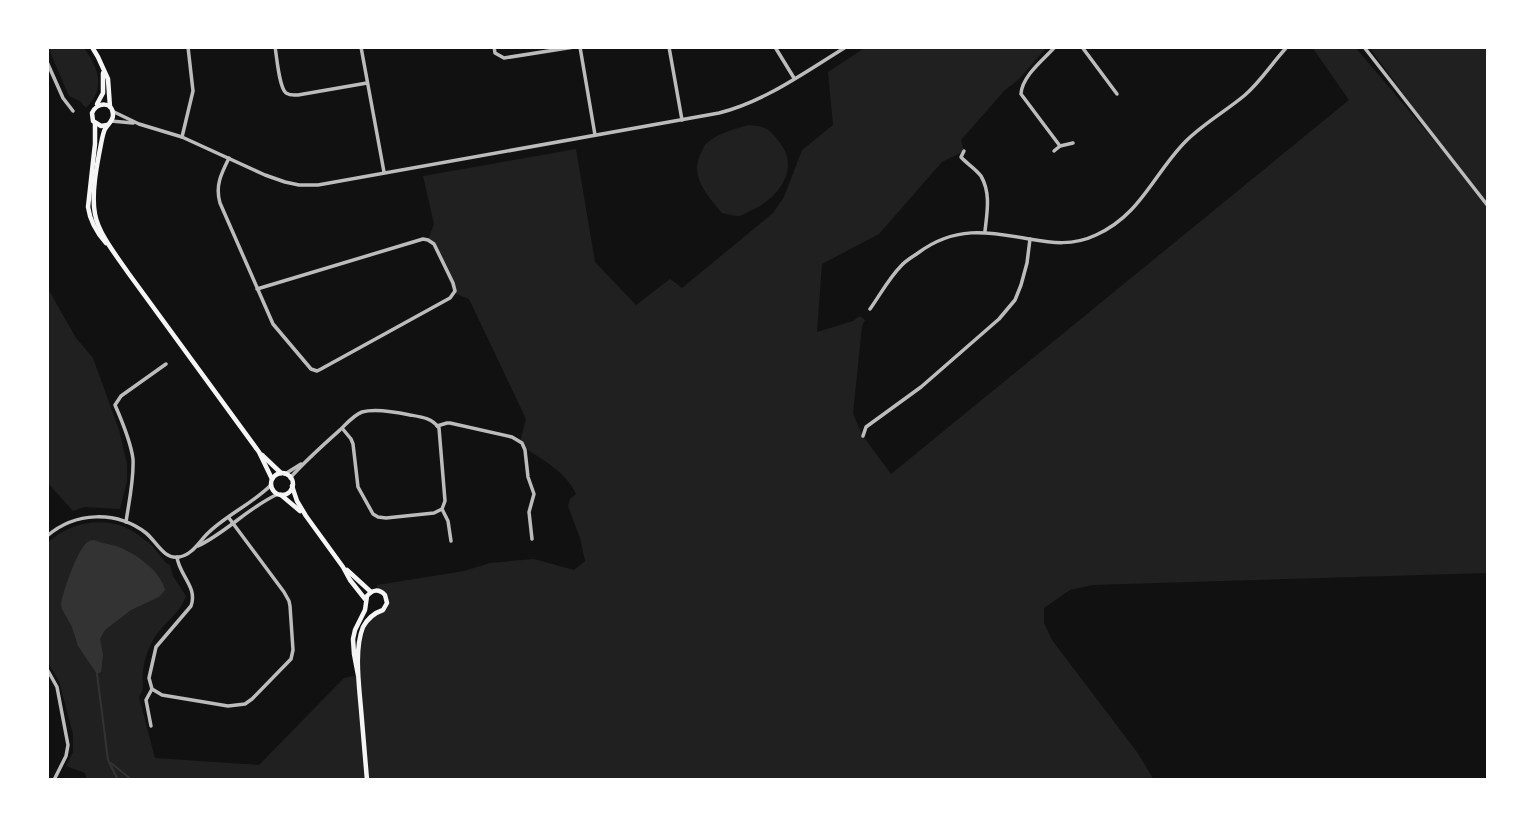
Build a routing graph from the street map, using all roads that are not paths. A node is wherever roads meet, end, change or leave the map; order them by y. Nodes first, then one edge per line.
1 (92, 47) edge
2 (188, 47) edge
3 (275, 47) edge
4 (361, 47) edge
5 (494, 47) edge
6 (574, 47) edge
7 (580, 47) edge
8 (669, 47) edge
9 (775, 47) edge
10 (846, 47) edge
11 (1055, 47) edge
12 (1082, 47) edge
13 (1286, 47) edge
14 (1364, 47) edge
15 (47, 62) edge
16 (103, 68) junction
17 (795, 79) junction
18 (368, 83) junction
19 (1117, 94) dead end
20 (96, 106) junction
21 (111, 109) junction
22 (73, 111) dead end
23 (682, 120) junction
24 (95, 123) junction
25 (109, 123) junction
26 (139, 124) junction
27 (595, 135) junction
28 (183, 137) junction
29 (1073, 143) dead end
30 (1060, 146) junction
31 (964, 151) dead end
32 (1054, 151) dead end
33 (229, 158) junction
34 (384, 172) junction
35 (1488, 206) edge
36 (985, 232) junction
37 (1030, 239) junction
38 (110, 246) junction
39 (257, 289) junction
40 (870, 309) dead end
41 (166, 364) dead end
42 (857, 425) dead end
43 (437, 426) junction
44 (866, 427) junction
45 (342, 428) junction
46 (863, 436) dead end
47 (259, 452) junction
48 (303, 462) junction
49 (283, 473) junction
50 (290, 478) junction
51 (272, 482) junction
52 (292, 486) junction
53 (279, 494) junction
54 (442, 509) junction
55 (306, 516) junction
56 (229, 517) junction
57 (126, 522) junction
58 (233, 524) junction
59 (47, 536) edge
60 (532, 539) dead end
61 (451, 541) dead end
62 (196, 547) junction
63 (177, 557) junction
64 (343, 567) junction
65 (371, 592) junction
66 (366, 602) junction
67 (376, 612) junction
68 (47, 669) edge
69 (358, 675) junction
70 (152, 689) junction
71 (151, 726) dead end
72 (54, 780) edge
73 (367, 780) edge

1 - 16 main road
2 - 28 street
3 - 18 street
4 - 18 street
5 - 6 street
7 - 27 street
8 - 23 street
9 - 17 street
10 - 17 street
11 - 30 street
12 - 19 street
13 - 37 street
14 - 35 street
15 - 22 street
16 - 20 main road
16 - 21 main road
17 - 23 street
18 - 34 street
20 - 21 main road
20 - 24 main road
21 - 25 main road
21 - 26 street
23 - 27 street
24 - 25 main road
24 - 38 main road
25 - 26 street
25 - 38 main road
26 - 28 street
27 - 34 street
28 - 33 street
29 - 30 street
30 - 32 street
31 - 36 street
33 - 34 street
33 - 39 street
36 - 37 street
36 - 40 street
37 - 44 street
38 - 47 main road
39 - 39 street
41 - 57 street
42 - 44 street
43 - 45 street
43 - 54 street
43 - 60 street
44 - 46 street
45 - 48 street
45 - 54 street
47 - 49 main road
47 - 51 main road
48 - 49 street
48 - 50 street
49 - 50 main road
49 - 51 main road
50 - 52 main road
51 - 53 main road
51 - 56 street
52 - 53 main road
52 - 55 main road
53 - 55 main road
53 - 58 street
54 - 61 street
55 - 64 main road
56 - 58 street
56 - 62 street
57 - 59 street
57 - 63 street
58 - 62 street
58 - 70 street
62 - 63 street
63 - 70 street
64 - 65 main road
64 - 66 main road
65 - 66 main road
65 - 67 main road
66 - 67 main road
66 - 69 main road
67 - 69 main road
68 - 72 street
69 - 73 main road
70 - 71 street

